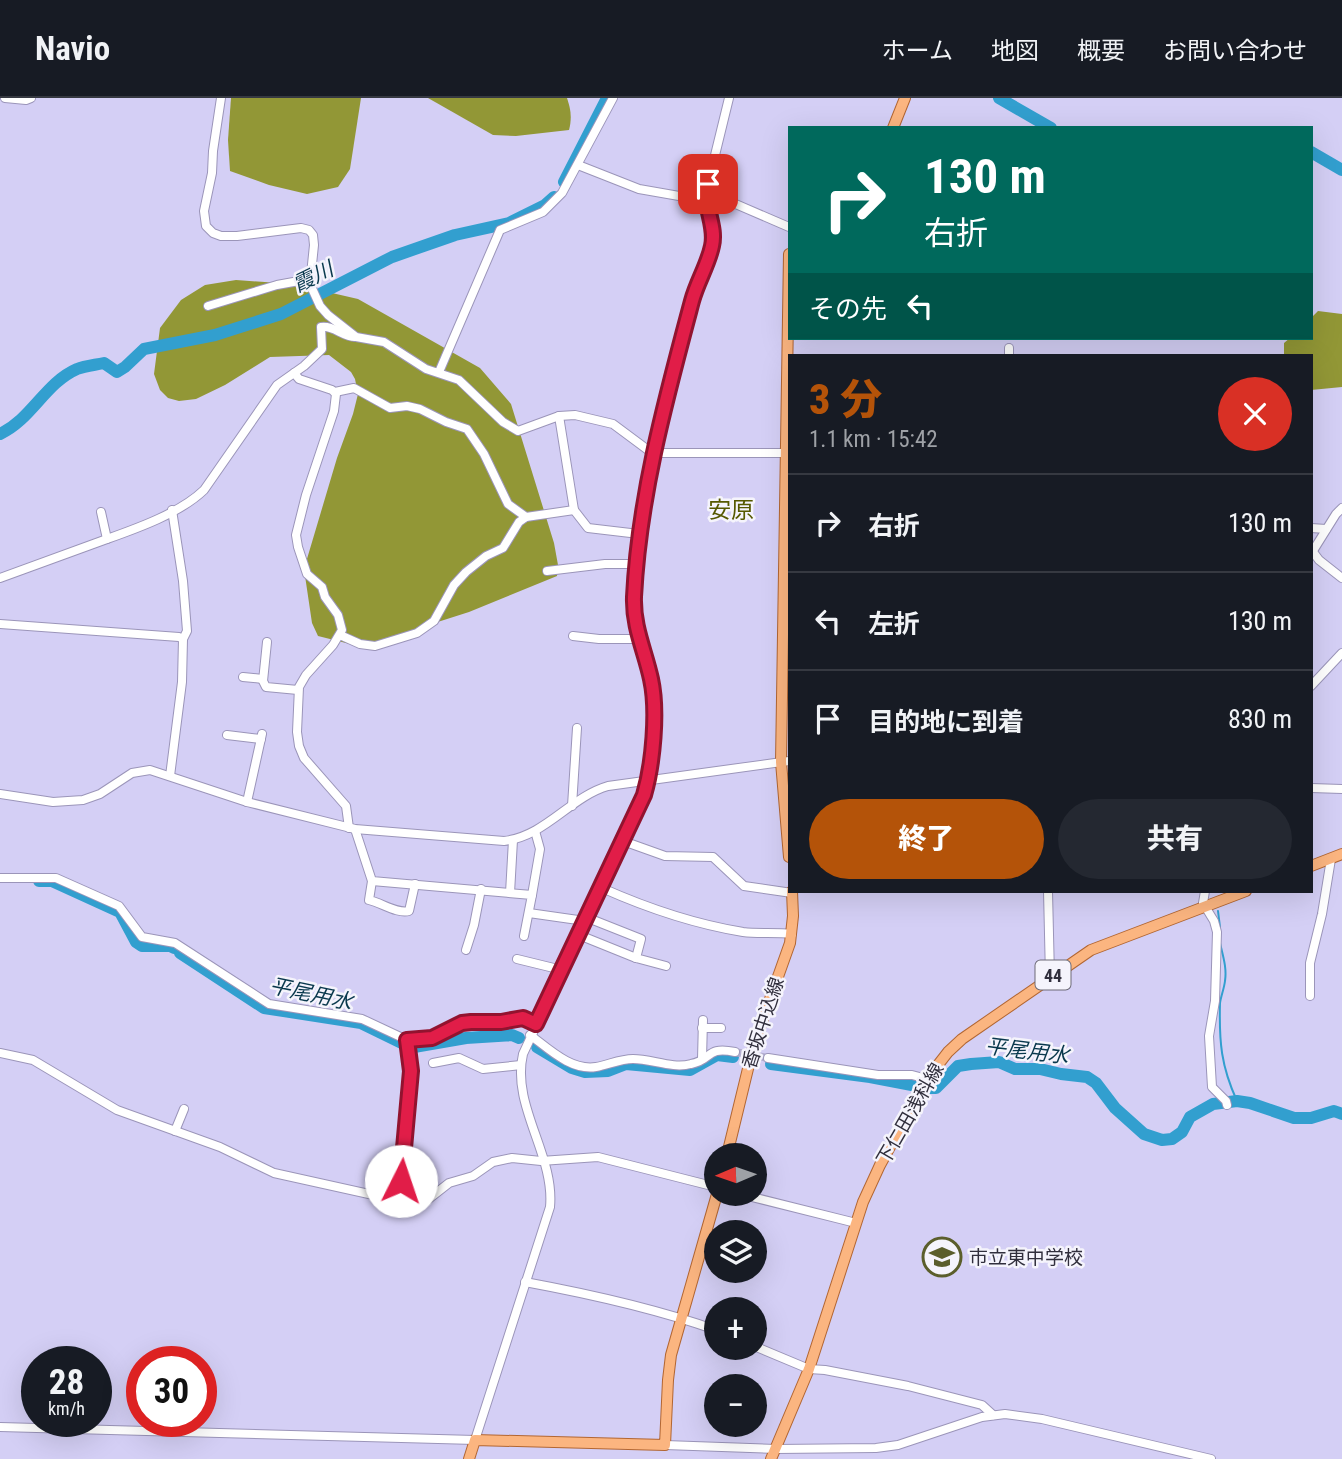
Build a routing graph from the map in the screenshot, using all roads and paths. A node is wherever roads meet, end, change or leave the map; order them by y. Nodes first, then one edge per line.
1 (5, 98) edge
2 (31, 98) edge
3 (215, 98) edge
4 (221, 98) edge
5 (613, 98) edge
6 (729, 98) edge
7 (905, 98) edge
8 (220, 117) junction
9 (894, 126) edge
10 (579, 165) junction
11 (706, 198) junction
12 (788, 227) edge
13 (310, 279) junction
14 (788, 304) edge
15 (208, 306) dead end
16 (356, 337) junction
17 (439, 372) junction
18 (294, 373) junction
19 (335, 392) junction
20 (559, 416) junction
21 (654, 453) junction
22 (785, 453) junction
23 (1342, 508) edge
24 (172, 510) junction
25 (574, 510) junction
26 (101, 512) dead end
27 (526, 517) junction
28 (787, 517) edge
29 (1313, 528) edge
30 (1326, 529) junction
31 (639, 534) junction
32 (107, 540) junction
33 (1313, 551) edge
34 (1313, 554) edge
35 (637, 564) junction
36 (547, 571) dead end
37 (0, 578) edge
38 (1342, 578) edge
39 (0, 624) edge
40 (340, 635) junction
41 (573, 636) dead end
42 (183, 639) junction
43 (638, 639) junction
44 (267, 642) dead end
45 (1341, 655) edge
46 (243, 677) dead end
47 (263, 679) junction
48 (1313, 684) edge
49 (298, 690) junction
50 (577, 728) dead end
51 (227, 735) dead end
52 (785, 762) edge
53 (170, 776) junction
54 (648, 780) junction
55 (1313, 788) edge
56 (1342, 789) edge
57 (0, 794) edge
58 (247, 802) junction
59 (572, 806) junction
60 (352, 829) junction
61 (534, 831) junction
62 (788, 833) edge
63 (513, 840) junction
64 (623, 841) junction
65 (1342, 855) edge
66 (1331, 859) junction
67 (1313, 865) edge
68 (0, 878) edge
69 (372, 881) junction
70 (415, 884) junction
71 (602, 888) junction
72 (481, 889) junction
73 (510, 892) junction
74 (788, 892) edge
75 (792, 893) edge
76 (1048, 893) edge
77 (1205, 893) edge
78 (1240, 893) edge
79 (532, 895) junction
80 (1204, 906) junction
81 (529, 913) junction
82 (586, 920) junction
83 (792, 934) junction
84 (579, 935) junction
85 (524, 936) dead end
86 (466, 950) dead end
87 (517, 958) dead end
88 (636, 958) junction
89 (666, 966) dead end
90 (562, 970) junction
91 (1050, 977) junction
92 (1310, 996) dead end
93 (536, 1024) junction
94 (721, 1028) dead end
95 (530, 1035) junction
96 (407, 1040) junction
97 (735, 1052) tunnel mouth
98 (0, 1054) edge
99 (768, 1058) tunnel mouth
100 (702, 1059) junction
101 (433, 1063) dead end
102 (521, 1065) junction
103 (927, 1079) junction
104 (1226, 1103) dead end
105 (184, 1109) dead end
106 (175, 1131) junction
107 (729, 1143) edge
108 (543, 1161) junction
109 (704, 1184) edge
110 (767, 1201) edge
111 (407, 1202) junction
112 (714, 1206) edge
113 (856, 1223) junction
114 (526, 1282) junction
115 (682, 1318) junction
116 (704, 1326) edge
117 (767, 1351) edge
118 (809, 1369) junction
119 (993, 1415) junction
120 (0, 1427) edge
121 (475, 1440) junction
122 (665, 1445) junction
123 (773, 1454) edge
124 (468, 1459) edge
125 (1211, 1459) edge

1 - 2 street
3 - 8 street
4 - 8 street
5 - 10 street
6 - 11 street
7 - 9 main road
8 - 13 street
10 - 11 street
10 - 17 street
11 - 12 street
11 - 21 street
13 - 15 street
13 - 16 street
14 - 22 main road
16 - 17 street
16 - 18 street
17 - 20 street
18 - 19 street
18 - 24 street
19 - 27 street
19 - 40 street
20 - 21 street
20 - 25 street
21 - 22 street
21 - 31 street
22 - 28 main road
23 - 30 street
24 - 32 street
24 - 42 street
25 - 27 street
25 - 31 street
26 - 32 street
27 - 40 street
28 - 52 main road
29 - 30 street
30 - 33 street
31 - 35 street
32 - 37 street
34 - 38 street
35 - 36 street
35 - 43 street
39 - 42 street
40 - 49 street
41 - 43 street
42 - 53 street
43 - 54 street
44 - 47 street
45 - 48 street
46 - 47 street
47 - 49 street
49 - 60 street
50 - 59 street
51 - 58 street
52 - 54 street
52 - 62 main road
53 - 57 street
53 - 58 street
54 - 59 street
54 - 64 street
55 - 56 street
58 - 60 street
59 - 61 street
60 - 63 street
60 - 69 street
61 - 63 street
61 - 79 street
63 - 73 street
64 - 71 street
64 - 74 street
65 - 66 main road
66 - 67 main road
66 - 92 street
68 - 96 street
69 - 70 street
69 - 70 street
70 - 72 street
71 - 82 street
71 - 83 street
72 - 73 street
72 - 86 street
73 - 79 street
75 - 83 main road, 香坂中込線
76 - 91 street
77 - 80 street
78 - 80 main road, 下仁田浅科線 / 44
79 - 81 street
80 - 91 main road, 下仁田浅科線 / 44
80 - 104 street
81 - 82 street
81 - 85 street
82 - 84 street
82 - 88 street
83 - 107 main road, 香坂中込線
84 - 88 street
84 - 90 street
87 - 90 street
88 - 89 street
90 - 93 street
91 - 103 main road, 下仁田浅科線 / 44
93 - 95 street
93 - 96 street
94 - 100 street
95 - 100 street
95 - 102 street
96 - 111 street
97 - 100 street
98 - 106 street
99 - 103 street
101 - 102 street
102 - 108 street
103 - 113 main road, 下仁田浅科線 / 44
105 - 106 street
106 - 111 street
108 - 109 street
108 - 111 street
108 - 114 street
110 - 113 street
112 - 115 main road
113 - 118 main road, 下仁田浅科線 / 44
114 - 115 street
114 - 121 street
115 - 116 street
115 - 122 main road
117 - 118 street
118 - 119 street
118 - 123 main road, 下仁田浅科線 / 44
119 - 123 street
119 - 125 street
120 - 121 street
121 - 122 main road
121 - 124 main road
122 - 123 street

